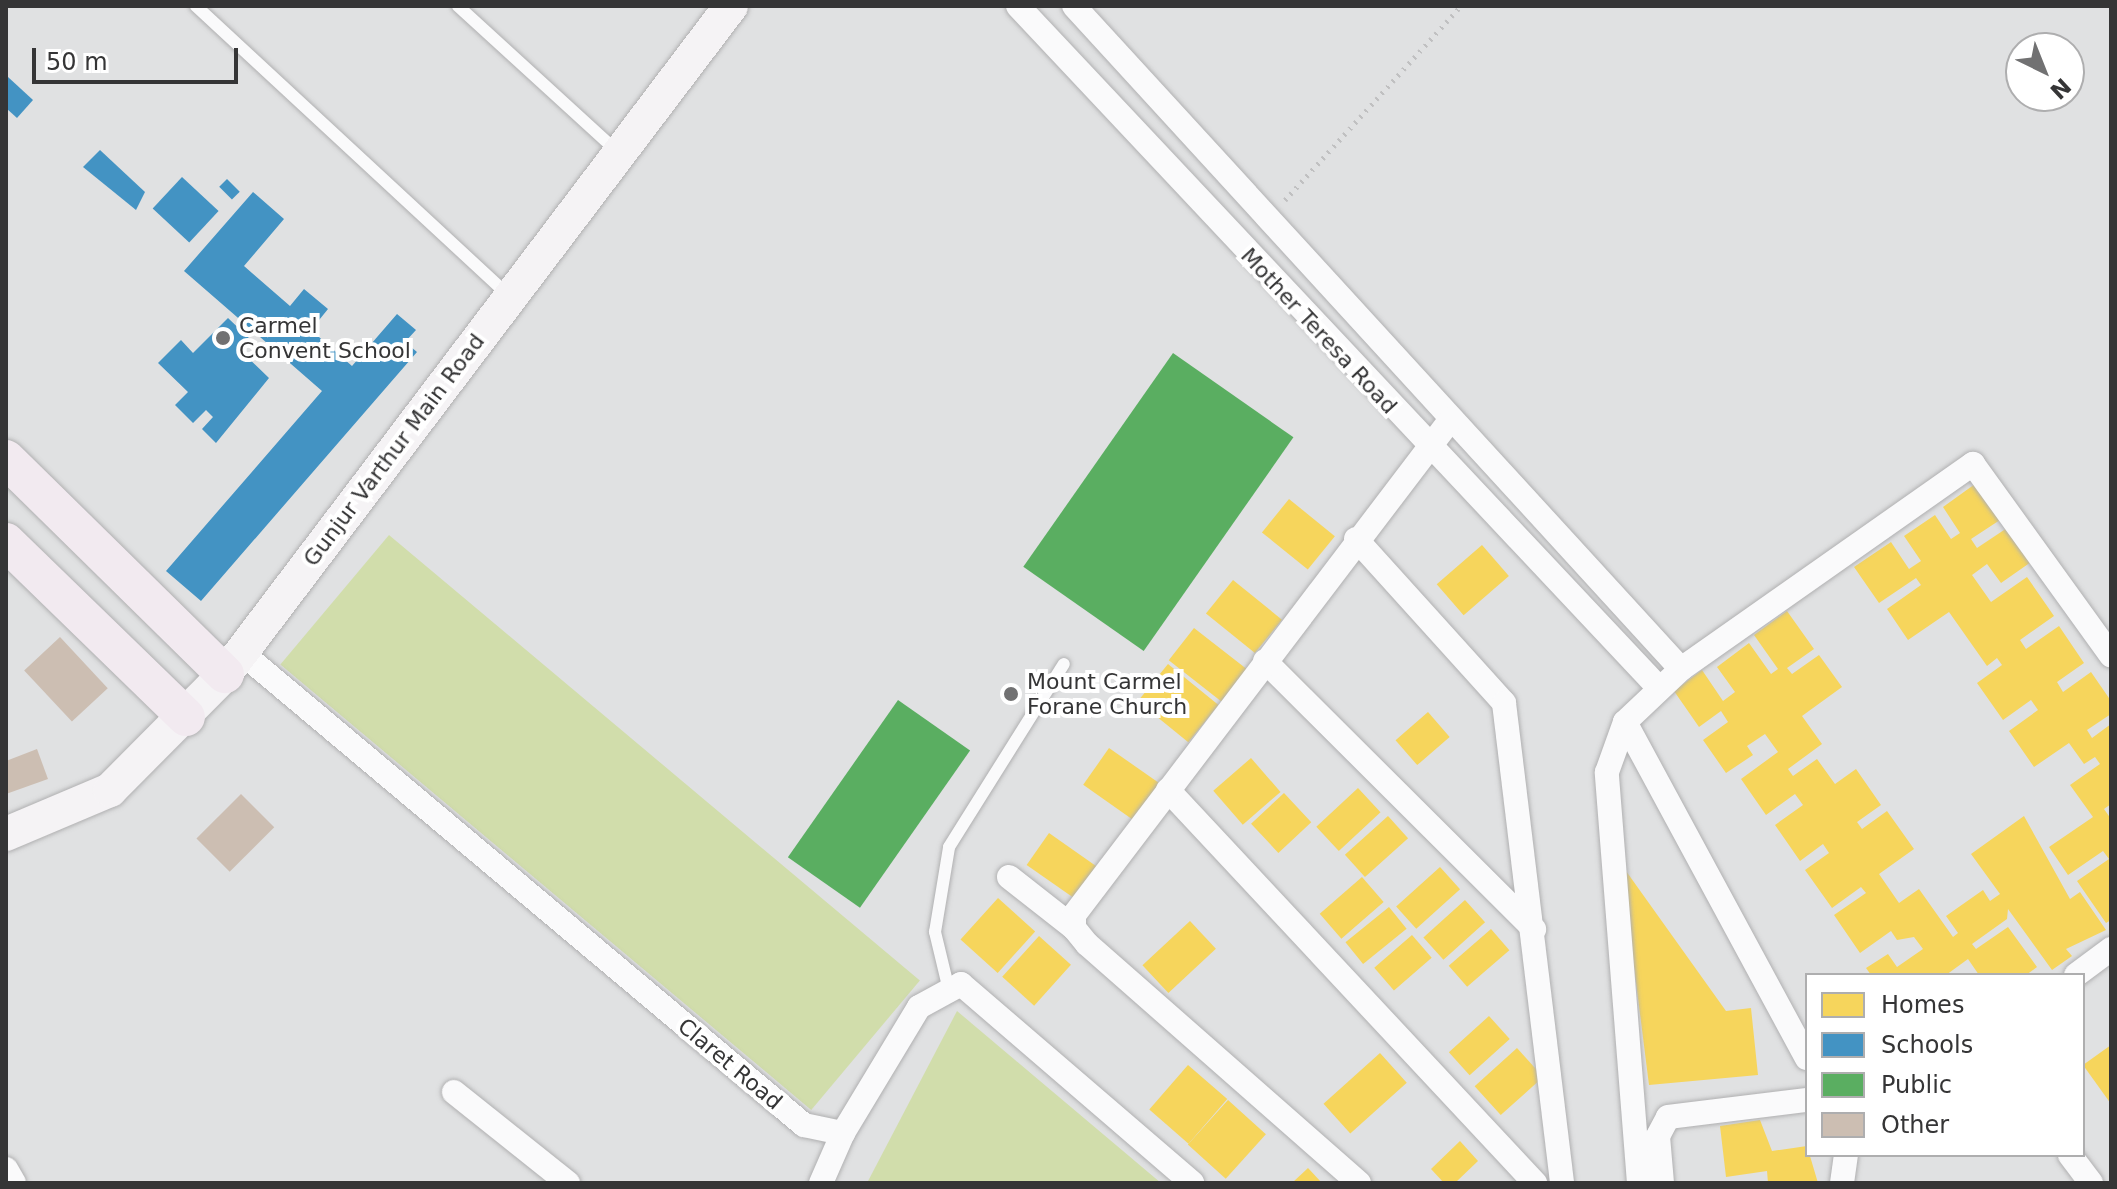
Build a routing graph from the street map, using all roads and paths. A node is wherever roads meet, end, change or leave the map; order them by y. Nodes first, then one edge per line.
1 (196, 6) edge
2 (458, 6) edge
3 (731, 6) edge
4 (1018, 6) edge
5 (1074, 6) edge
6 (1461, 6) edge
7 (619, 153) junction
8 (1268, 218) junction
9 (509, 296) junction
10 (1451, 419) junction
11 (1428, 448) junction
12 (6, 459) edge
13 (1356, 539) junction
14 (6, 542) edge
15 (2111, 655) edge
16 (1265, 661) junction
17 (233, 663) junction
18 (1064, 664) dead end
19 (1681, 669) junction
20 (1659, 688) junction
21 (186, 717) junction
22 (1625, 722) junction
23 (1168, 790) junction
24 (6, 834) edge
25 (1009, 877) dead end
26 (1074, 928) junction
27 (1534, 929) junction
28 (2111, 949) edge
29 (2079, 973) edge
30 (948, 986) junction
31 (1805, 1054) edge
32 (454, 1092) dead end
33 (1805, 1100) edge
34 (843, 1133) junction
35 (1846, 1157) edge
36 (2072, 1157) edge
37 (6, 1169) edge
38 (14, 1183) edge
39 (568, 1183) edge
40 (821, 1183) edge
41 (1192, 1183) edge
42 (1359, 1183) edge
43 (1535, 1183) edge
44 (1562, 1183) edge
45 (1639, 1183) edge
46 (1662, 1183) edge
47 (1842, 1183) edge
48 (2091, 1183) edge

1 - 9 lane
2 - 7 lane
3 - 7 main road, Gunjur Varthur Main Road
4 - 11 street, Mother Teresa Road
5 - 8 street, Mother Teresa Road
6 - 8 path
7 - 9 main road, Gunjur Varthur Main Road
8 - 10 street, Mother Teresa Road
9 - 17 main road, Gunjur Varthur Main Road
10 - 11 street
10 - 19 street, Mother Teresa Road
11 - 13 street
11 - 20 street, Mother Teresa Road
12 - 17 main road
13 - 16 street
13 - 27 street
14 - 21 main road
15 - 19 street
16 - 23 street
16 - 27 street
17 - 21 main road, Gunjur Varthur Main Road
17 - 34 street, Claret Road
18 - 30 lane
19 - 20 street
20 - 22 street
21 - 24 main road, Gunjur Varthur Main Road
22 - 31 street
22 - 45 street
23 - 26 street
23 - 43 street
25 - 26 street
26 - 42 street
27 - 44 street
28 - 29 street
30 - 34 street
30 - 41 street
32 - 39 street
33 - 46 street
34 - 40 street
35 - 47 street
36 - 48 street
37 - 38 street

